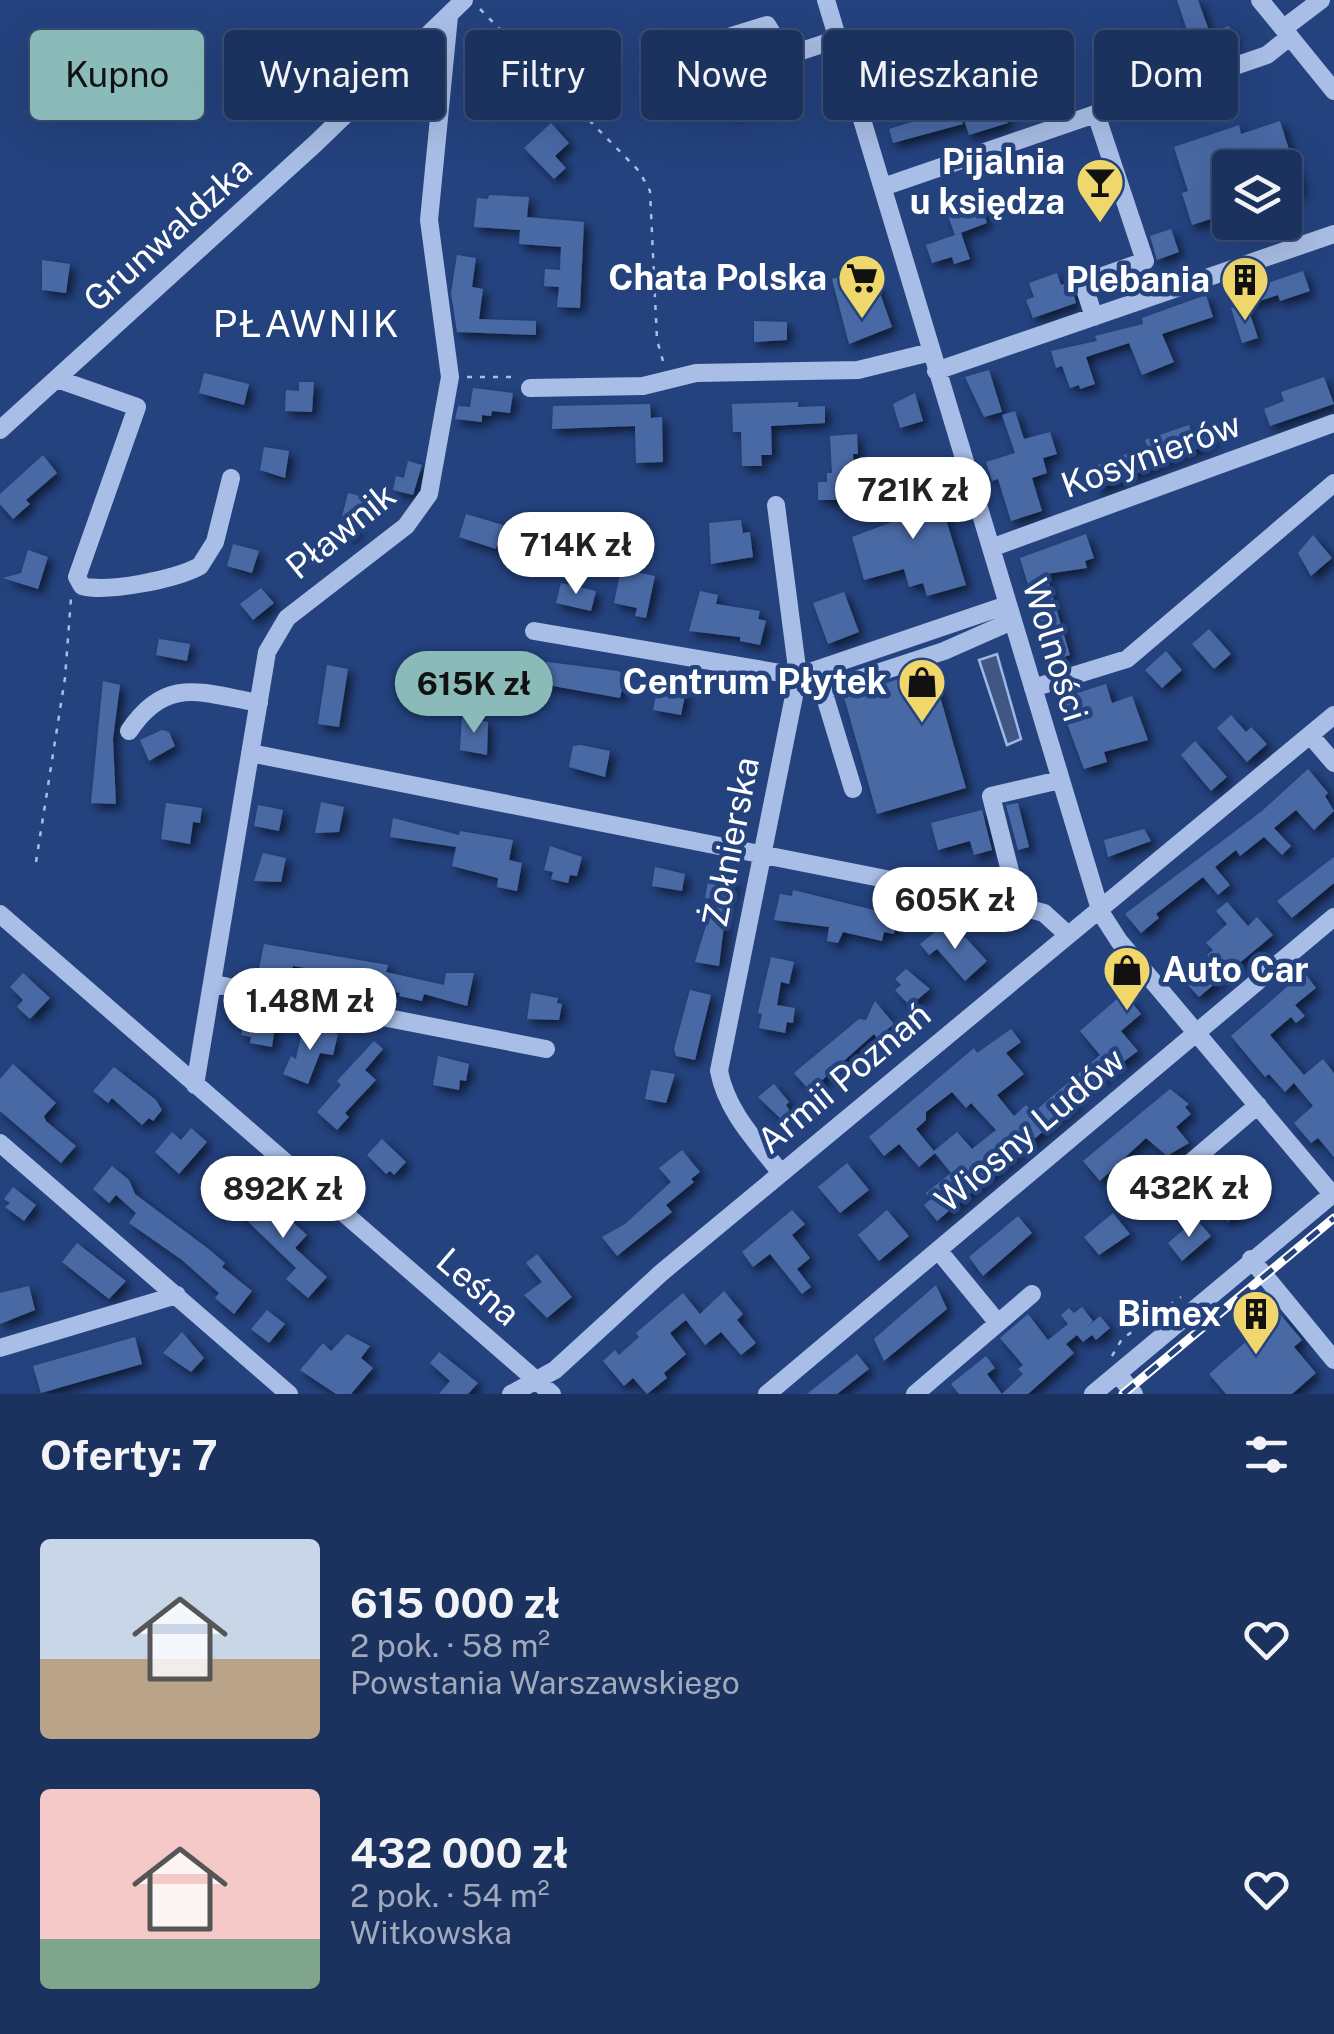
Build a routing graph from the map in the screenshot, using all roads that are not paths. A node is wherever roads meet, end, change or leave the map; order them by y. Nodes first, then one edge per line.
1 (464, 0) edge
2 (826, 0) edge
3 (1260, 0) edge
4 (1321, 0) edge
5 (449, 16) junction
6 (835, 30) edge
7 (1287, 39) junction
8 (1238, 66) edge
9 (1334, 91) edge
10 (1094, 115) edge
11 (862, 120) edge
12 (1098, 120) edge
13 (883, 187) junction
14 (1334, 234) edge
15 (1145, 261) junction
16 (1156, 296) junction
17 (1094, 317) junction
18 (931, 352) junction
19 (936, 371) junction
20 (57, 379) junction
21 (530, 388) road end
22 (1334, 423) edge
23 (0, 430) edge
24 (231, 478) dead end
25 (1334, 482) edge
26 (776, 504) dead end
27 (991, 548) junction
28 (1010, 613) junction
29 (534, 632) dead end
30 (798, 676) junction
31 (1033, 688) junction
32 (259, 703) junction
33 (1334, 715) edge
34 (129, 731) dead end
35 (1310, 735) junction
36 (250, 753) junction
37 (1334, 763) edge
38 (1060, 780) junction
39 (853, 789) dead end
40 (760, 855) junction
41 (1007, 903) junction
42 (1101, 912) junction
43 (1334, 917) edge
44 (2, 920) edge
45 (1067, 934) junction
46 (214, 984) junction
47 (1196, 1033) junction
48 (546, 1049) dead end
49 (195, 1085) junction
50 (1258, 1105) junction
51 (0, 1142) edge
52 (781, 1173) junction
53 (1155, 1193) dead end
54 (1333, 1193) edge
55 (938, 1250) junction
56 (1251, 1259) junction
57 (1032, 1294) dead end
58 (177, 1296) junction
59 (998, 1323) junction
60 (0, 1348) edge
61 (1334, 1360) edge
62 (1118, 1374) junction
63 (537, 1380) junction
64 (289, 1394) edge
65 (512, 1394) edge
66 (552, 1394) edge
67 (768, 1394) edge
68 (915, 1394) edge
69 (1093, 1394) edge
70 (1134, 1394) edge

1 - 5 street, Grunwaldzka
2 - 6 street, Wolności
3 - 7 street
4 - 7 street
5 - 20 street, Grunwaldzka
5 - 32 street, Pławnik
7 - 8 street
7 - 9 street
10 - 13 street
11 - 13 street, Wolności
12 - 15 street
13 - 18 street, Wolności
14 - 16 street
15 - 16 street
15 - 17 street
16 - 17 street
17 - 19 street
18 - 19 street, Wolności
18 - 21 street
19 - 27 street, Wolności
20 - 23 street, Grunwaldzka
20 - 24 street
22 - 27 street, Kosynierów
25 - 31 street
26 - 30 street, Żołnierska
27 - 28 street, Wolności
28 - 30 street
28 - 31 street, Wolności
28 - 39 street
29 - 30 street
30 - 40 street, Żołnierska
31 - 38 street, Wolności
32 - 34 street
32 - 36 street, Pławnik
33 - 35 street, Armii Poznań
35 - 37 street
35 - 42 street, Armii Poznań
36 - 40 street
36 - 46 street, Pławnik
38 - 41 street
38 - 42 street, Wolności
40 - 41 street
40 - 52 street, Żołnierska
41 - 45 street
42 - 45 street, Armii Poznań
42 - 47 street, Wolności
43 - 47 street, Wiosny Ludów
44 - 49 street, Leśna
45 - 52 street, Armii Poznań
46 - 48 street
46 - 49 street, Pławnik
47 - 50 street, Wolności
47 - 55 street, Wiosny Ludów
49 - 63 street, Leśna
50 - 53 street
50 - 54 street, Wolności
51 - 58 street
52 - 63 street, Armii Poznań
54 - 56 street
55 - 59 street
55 - 67 street, Wiosny Ludów
56 - 61 street
56 - 62 street
57 - 59 street
58 - 60 street
58 - 64 street
59 - 68 street
62 - 69 street
62 - 70 street
63 - 65 street, Armii Poznań
63 - 66 street, Leśna

